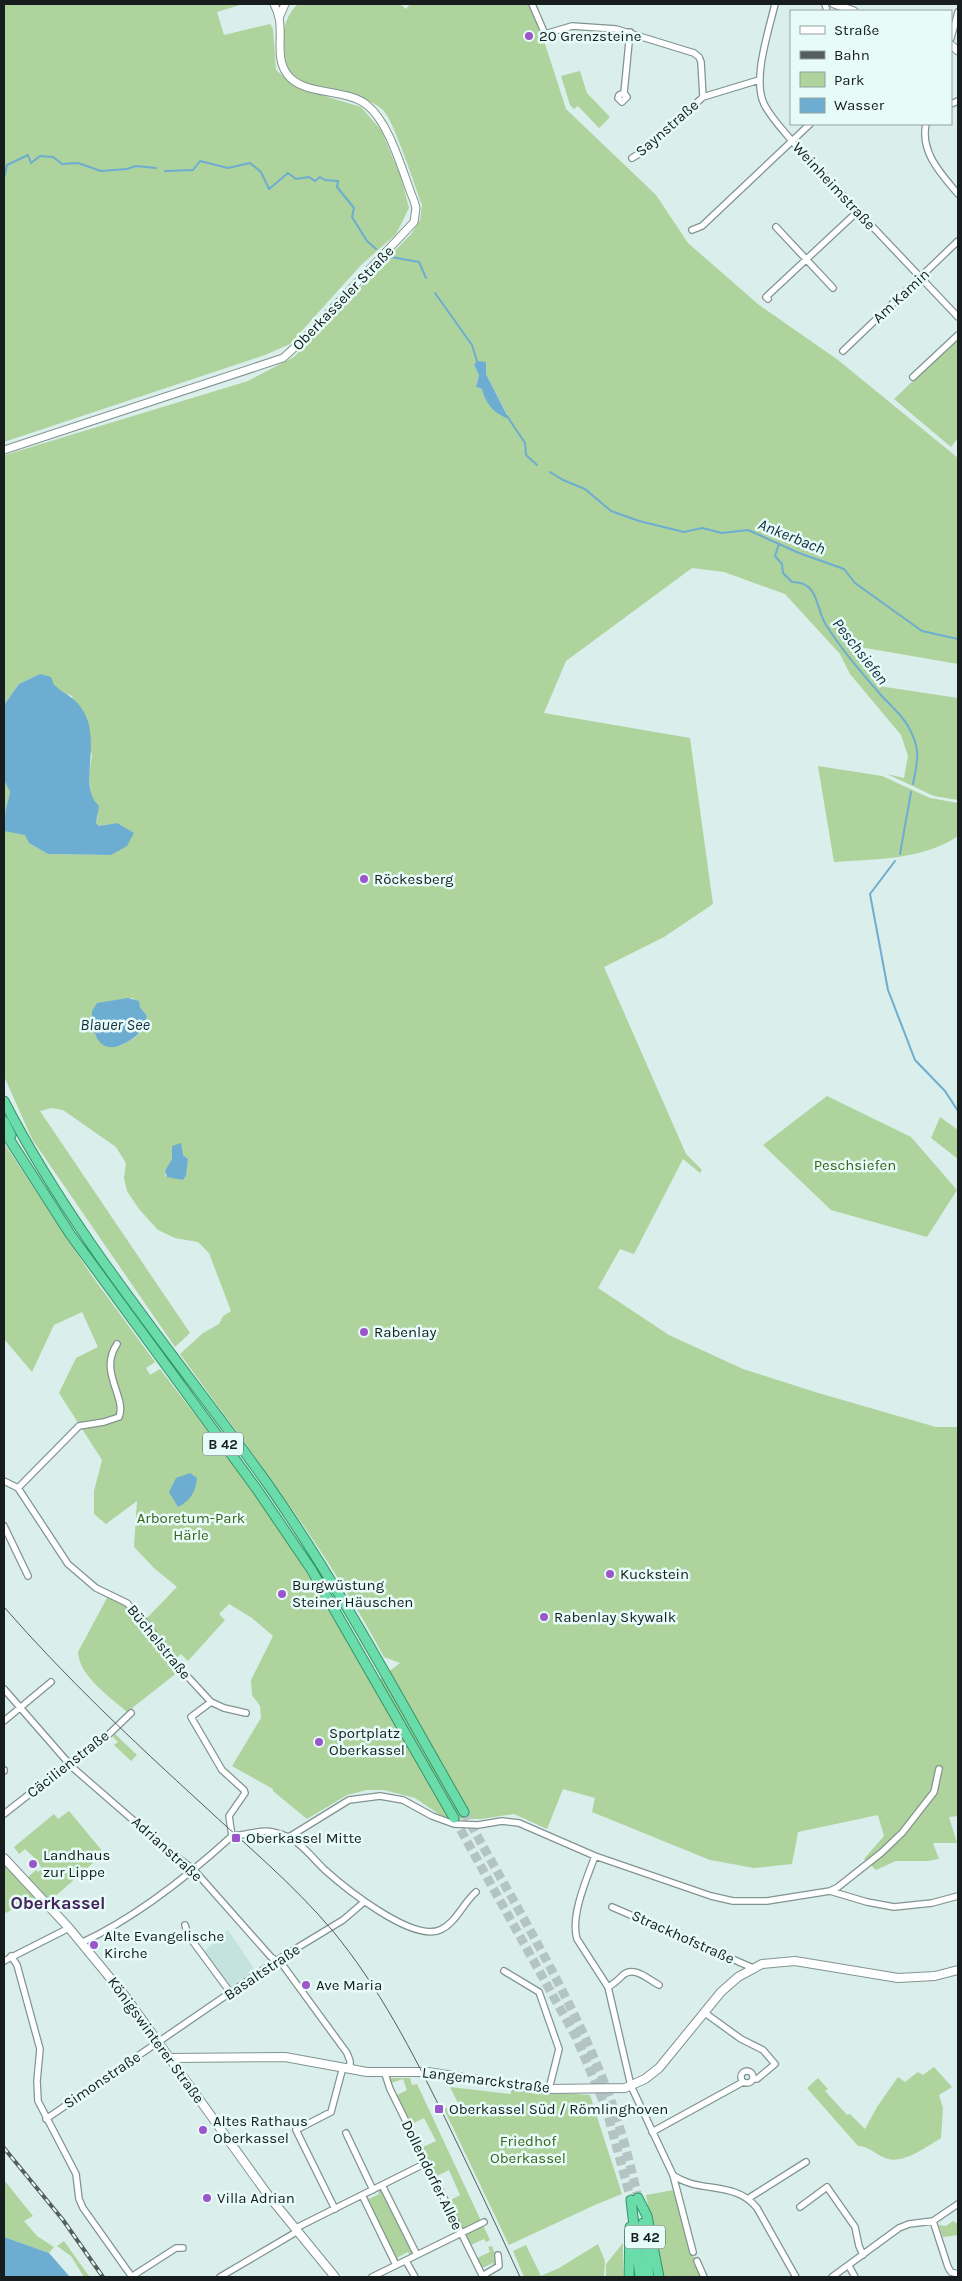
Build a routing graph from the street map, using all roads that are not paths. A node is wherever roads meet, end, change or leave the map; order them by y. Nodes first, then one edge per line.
1 (274, 4) edge
2 (285, 4) edge
3 (532, 4) edge
4 (775, 4) edge
5 (834, 4) edge
6 (851, 10) edge
7 (958, 12) edge
8 (280, 18) junction
9 (630, 32) junction
10 (952, 34) edge
11 (759, 80) junction
12 (624, 93) dead end
13 (703, 97) junction
14 (809, 125) edge
15 (926, 125) edge
16 (792, 142) junction
17 (632, 158) dead end
18 (958, 194) edge
19 (857, 212) junction
20 (776, 227) dead end
21 (692, 230) dead end
22 (958, 242) edge
23 (807, 258) junction
24 (921, 277) junction
25 (833, 288) dead end
26 (768, 299) dead end
27 (958, 317) edge
28 (958, 335) edge
29 (843, 351) dead end
30 (913, 377) dead end
31 (4, 450) edge
32 (4, 1101) edge
33 (4, 1121) edge
34 (4, 1131) edge
35 (35, 1180) junction
36 (117, 1344) dead end
37 (4, 1481) edge
38 (18, 1488) junction
39 (4, 1526) edge
40 (28, 1576) dead end
41 (51, 1682) dead end
42 (4, 1690) edge
43 (211, 1702) junction
44 (21, 1707) junction
45 (131, 1713) dead end
46 (246, 1713) dead end
47 (4, 1721) edge
48 (69, 1763) junction
49 (940, 1769) dead end
50 (464, 1812) tunnel mouth
51 (4, 1814) edge
52 (454, 1818) tunnel mouth
53 (232, 1836) junction
54 (289, 1837) junction
55 (595, 1856) junction
56 (4, 1858) edge
57 (194, 1870) junction
58 (830, 1891) junction
59 (476, 1892) dead end
60 (958, 1896) edge
61 (364, 1902) junction
62 (612, 1907) dead end
63 (185, 1925) dead end
64 (69, 1928) junction
65 (81, 1943) junction
66 (12, 1956) junction
67 (4, 1961) edge
68 (276, 1961) junction
69 (753, 1968) junction
70 (504, 1971) dead end
71 (957, 1972) edge
72 (660, 1984) dead end
73 (608, 1987) junction
74 (230, 1992) junction
75 (705, 2013) junction
76 (159, 2042) junction
77 (170, 2058) junction
78 (346, 2068) junction
79 (384, 2071) junction
80 (753, 2079) junction
81 (743, 2082) junction
82 (630, 2086) junction
83 (550, 2089) junction
84 (46, 2118) junction
85 (652, 2132) junction
86 (346, 2133) dead end
87 (806, 2162) dead end
88 (426, 2163) junction
89 (673, 2175) junction
90 (382, 2185) junction
91 (373, 2190) junction
92 (362, 2195) junction
93 (749, 2198) junction
94 (635, 2199) junction
95 (958, 2204) edge
96 (800, 2207) dead end
97 (335, 2208) junction
98 (933, 2221) junction
99 (484, 2222) dead end
100 (297, 2230) junction
101 (462, 2234) junction
102 (182, 2248) dead end
103 (693, 2252) dead end
104 (417, 2255) junction
105 (498, 2255) dead end
106 (864, 2255) junction
107 (406, 2260) junction
108 (697, 2261) dead end
109 (396, 2265) junction
110 (849, 2266) junction
111 (958, 2274) edge
112 (132, 2277) edge
113 (220, 2277) edge
114 (335, 2277) edge
115 (372, 2277) edge
116 (414, 2277) edge
117 (482, 2277) edge
118 (629, 2277) edge
119 (640, 2277) edge
120 (649, 2277) edge
121 (659, 2277) edge
122 (704, 2277) edge
123 (796, 2277) edge
124 (832, 2277) edge
125 (855, 2277) edge

1 - 8 street, Oberkasseler Straße
2 - 8 street, Oberkasseler Straße
3 - 9 street
4 - 11 street, Weinheimstraße
5 - 6 street
7 - 10 street
8 - 31 street, Oberkasseler Straße
9 - 12 street
9 - 13 street
11 - 13 street, Saynstraße
11 - 16 street, Weinheimstraße
13 - 17 street, Saynstraße
14 - 16 street
15 - 18 street
16 - 19 street, Weinheimstraße
16 - 21 street
19 - 23 street
19 - 24 street, Weinheimstraße
20 - 23 street
22 - 24 street, Am Kamin
23 - 25 street
23 - 26 street
24 - 27 street, Weinheimstraße
24 - 29 street, Am Kamin
28 - 30 street
32 - 50 highway, B 42
33 - 35 highway, B 42
34 - 35 highway, B 42
35 - 52 highway, B 42
36 - 38 street
37 - 38 street
38 - 43 street, Büchelstraße
39 - 40 street
41 - 44 street
42 - 44 street, Adrianstraße
43 - 46 street, Büchelstraße
43 - 53 street
44 - 47 street
44 - 48 street, Adrianstraße
45 - 48 street, Cäcilienstraße
48 - 51 street, Cäcilienstraße
48 - 57 street, Adrianstraße
49 - 58 street
53 - 54 street
53 - 57 street
54 - 55 street
54 - 61 street
55 - 58 street
55 - 73 street
56 - 64 main road, Königswinterer Straße
57 - 65 street
57 - 68 street, Adrianstraße
58 - 60 street
59 - 61 street
61 - 68 street, Basaltstraße
62 - 69 street, Strackhofstraße
63 - 74 street
64 - 65 main road, Königswinterer Straße
64 - 66 street
65 - 76 main road, Königswinterer Straße
66 - 67 street
66 - 84 street
68 - 74 street, Basaltstraße
68 - 78 street, Adrianstraße
69 - 71 main road, Langemarckstraße
69 - 75 main road, Langemarckstraße
70 - 83 street
72 - 73 street
73 - 82 street
74 - 76 street, Basaltstraße
75 - 80 street
75 - 82 main road, Langemarckstraße
76 - 77 main road, Königswinterer Straße
76 - 84 street, Simonstraße
77 - 78 main road, Langemarckstraße
77 - 100 main road, Königswinterer Straße
78 - 79 main road, Langemarckstraße
78 - 97 street
79 - 83 main road, Langemarckstraße
79 - 88 street, Dollendorfer Allee
80 - 81 street
80 - 81 street
81 - 85 street
82 - 83 main road, Langemarckstraße
82 - 85 street
84 - 112 street
85 - 89 street
86 - 91 street
87 - 93 street
88 - 90 street
88 - 101 street, Dollendorfer Allee
89 - 93 street
89 - 103 street
90 - 91 street
90 - 104 street
91 - 92 street
92 - 97 street
92 - 109 street
93 - 123 street
94 - 118 highway, B 42
94 - 119 highway, B 42
94 - 120 highway, B 42
94 - 121 highway, B 42
95 - 98 street
96 - 106 street
97 - 100 street
98 - 106 street
98 - 111 street
99 - 101 street
100 - 113 street
100 - 114 main road, Königswinterer Straße
101 - 104 street
101 - 117 street, Dollendorfer Allee
102 - 112 street
104 - 107 street
105 - 117 street
106 - 110 street
107 - 109 street
107 - 116 street
108 - 122 street
109 - 115 street
110 - 124 street
110 - 125 street

